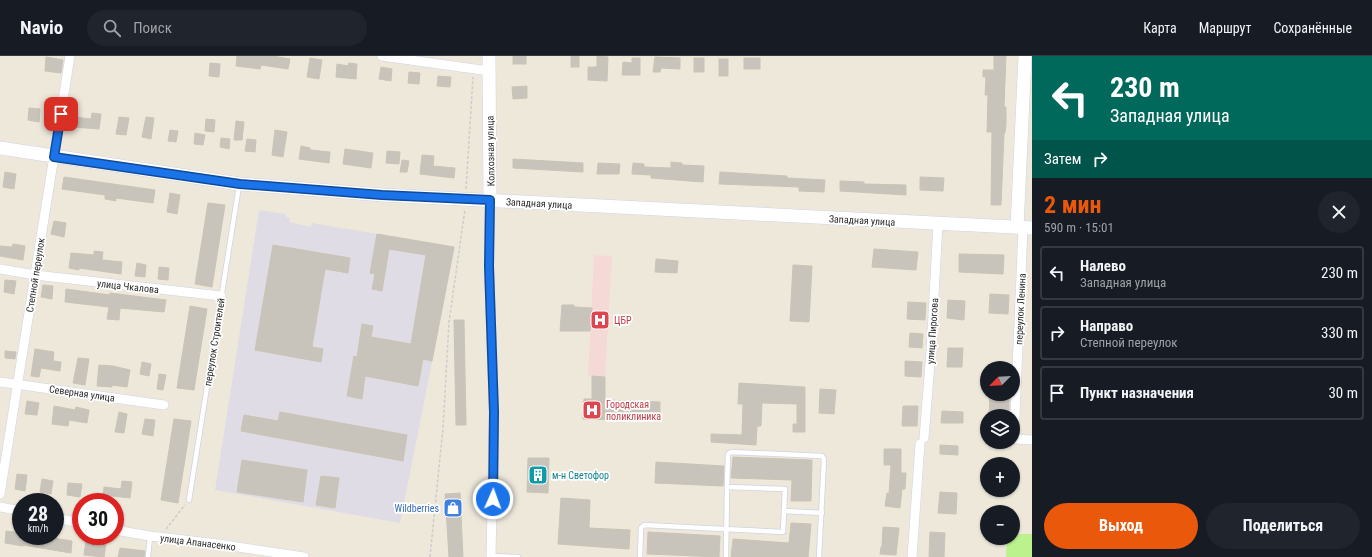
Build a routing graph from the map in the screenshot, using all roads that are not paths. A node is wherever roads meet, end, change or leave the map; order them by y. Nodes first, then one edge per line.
1 (70, 56) edge
2 (382, 56) edge
3 (489, 56) edge
4 (1025, 56) edge
5 (489, 71) junction
6 (0, 148) edge
7 (54, 157) junction
8 (240, 184) junction
9 (490, 200) junction
10 (938, 223) junction
11 (1024, 228) edge
12 (0, 269) edge
13 (35, 275) junction
14 (221, 296) junction
15 (0, 382) edge
16 (18, 384) junction
17 (164, 405) dead end
18 (1015, 409) edge
19 (1020, 439) edge
20 (1032, 440) edge
21 (727, 487) junction
22 (0, 494) edge
23 (189, 500) road end
24 (0, 507) edge
25 (12, 509) edge
26 (784, 512) junction
27 (822, 513) junction
28 (726, 529) junction
29 (124, 532) edge
30 (155, 537) junction
31 (269, 554) edge
32 (491, 556) edge
33 (148, 557) edge
34 (304, 557) edge
35 (518, 557) edge
36 (640, 557) edge
37 (726, 557) edge
38 (819, 557) edge
39 (912, 557) edge

1 - 7 street, Степной переулок
2 - 5 street
3 - 5 street, Колхозная улица
4 - 11 street, переулок Ленина
5 - 9 street, Колхозная улица
6 - 7 street, Западная улица
7 - 8 street, Западная улица
7 - 13 street, Степной переулок
8 - 9 street, Западная улица
8 - 14 lane, переулок Строителей
9 - 10 street, Западная улица
9 - 32 street, Колхозная улица
10 - 11 street, Западная улица
10 - 39 street, улица Пирогова
11 - 18 street, переулок Ленина
12 - 13 street, улица Чкалова
13 - 14 street, улица Чкалова
13 - 16 street, Степной переулок
14 - 23 lane, переулок Строителей
15 - 16 street, Северная улица
16 - 17 street, Северная улица
16 - 22 street, Степной переулок
19 - 20 street
21 - 26 lane
21 - 27 lane
21 - 28 lane
24 - 25 street
26 - 27 lane
26 - 28 lane
27 - 38 lane
28 - 36 lane
28 - 37 lane
29 - 30 street, улица Апанасенко
30 - 31 street, улица Апанасенко
30 - 33 lane
31 - 34 street, улица Апанасенко
32 - 35 lane

